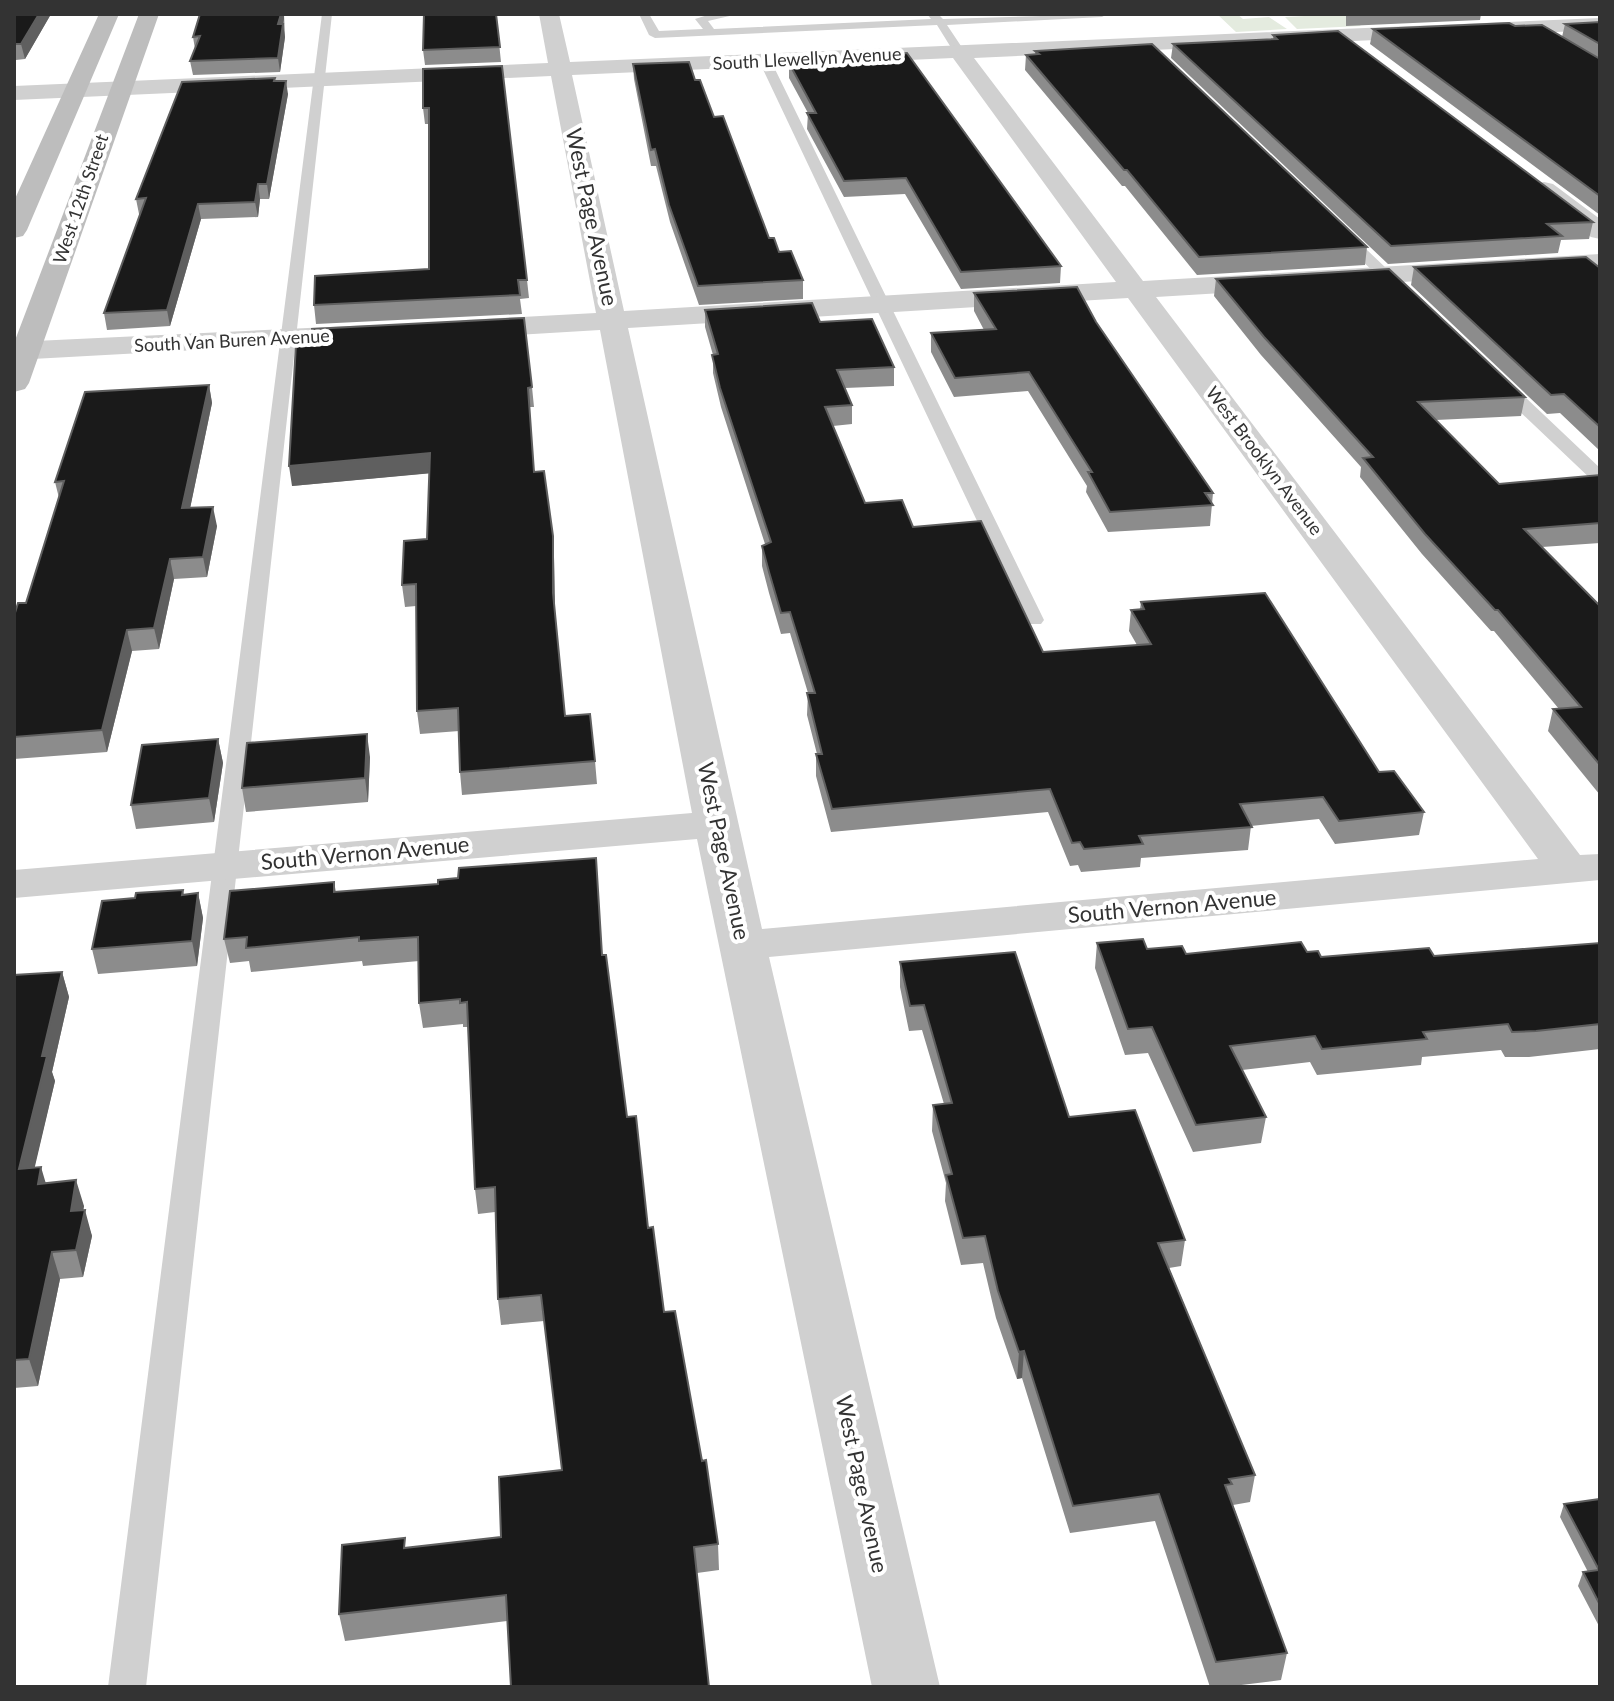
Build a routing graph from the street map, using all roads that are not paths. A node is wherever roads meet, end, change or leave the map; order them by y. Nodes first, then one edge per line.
1 (109, 14) edge
2 (149, 14) edge
3 (327, 14) edge
4 (549, 14) edge
5 (644, 14) edge
6 (733, 14) edge
7 (820, 14) edge
8 (1102, 14) edge
9 (766, 17) dead end
10 (936, 18) edge
11 (1590, 21) edge
12 (1199, 24) dead end
13 (829, 27) junction
14 (1532, 27) junction
15 (772, 30) junction
16 (711, 32) junction
17 (1341, 35) junction
18 (1217, 41) junction
19 (1555, 41) edge
20 (959, 52) junction
21 (1366, 54) edge
22 (765, 61) junction
23 (561, 70) junction
24 (318, 81) junction
25 (120, 89) junction
26 (74, 91) junction
27 (14, 93) edge
28 (1526, 175) edge
29 (1328, 220) edge
30 (14, 230) edge
31 (1600, 231) edge
32 (1600, 262) edge
33 (1385, 275) junction
34 (1137, 290) junction
35 (1408, 296) edge
36 (882, 305) junction
37 (613, 321) junction
38 (442, 330) edge
39 (395, 333) edge
40 (286, 339) junction
41 (21, 350) edge
42 (1487, 371) edge
43 (14, 383) edge
44 (1600, 478) edge
45 (1034, 620) dead end
46 (716, 824) junction
47 (226, 864) junction
48 (1584, 869) edge
49 (14, 884) edge
50 (744, 945) junction
51 (127, 1687) edge
52 (906, 1687) edge

1 - 26 main road, West 12th Street
2 - 25 main road, West 12th Street
3 - 24 lane
4 - 23 street, West Page Avenue
5 - 16 lane
6 - 16 lane
7 - 13 lane
8 - 10 lane
9 - 15 lane
10 - 13 lane
10 - 20 lane
11 - 14 street, South Llewellyn Avenue
12 - 18 street
13 - 15 lane
14 - 17 street, South Llewellyn Avenue
14 - 19 lane
15 - 16 lane
17 - 18 street, South Llewellyn Avenue
17 - 21 street
18 - 20 street, South Llewellyn Avenue
20 - 22 street, South Llewellyn Avenue
20 - 34 street, West Brooklyn Avenue
22 - 23 street, South Llewellyn Avenue
22 - 36 lane
23 - 24 street, South Llewellyn Avenue
23 - 37 street, West Page Avenue
24 - 25 street, South Llewellyn Avenue
24 - 40 lane
25 - 26 street, South Llewellyn Avenue
25 - 41 main road, West 12th Street
26 - 27 street, South Llewellyn Avenue
26 - 30 main road, West 12th Street
28 - 31 street
29 - 33 lane
32 - 33 street
33 - 34 street
33 - 35 lane
34 - 36 street
34 - 48 street, West Brooklyn Avenue
36 - 37 street
36 - 45 lane
37 - 38 street
37 - 46 street, West Page Avenue
39 - 40 street, South Van Buren Avenue
40 - 41 street, South Van Buren Avenue
40 - 47 lane
41 - 43 main road, West 12th Street
42 - 44 lane
46 - 47 street, South Vernon Avenue
46 - 50 street, West Page Avenue
47 - 49 street, South Vernon Avenue
47 - 51 lane
48 - 50 street, South Vernon Avenue
50 - 52 street, West Page Avenue

